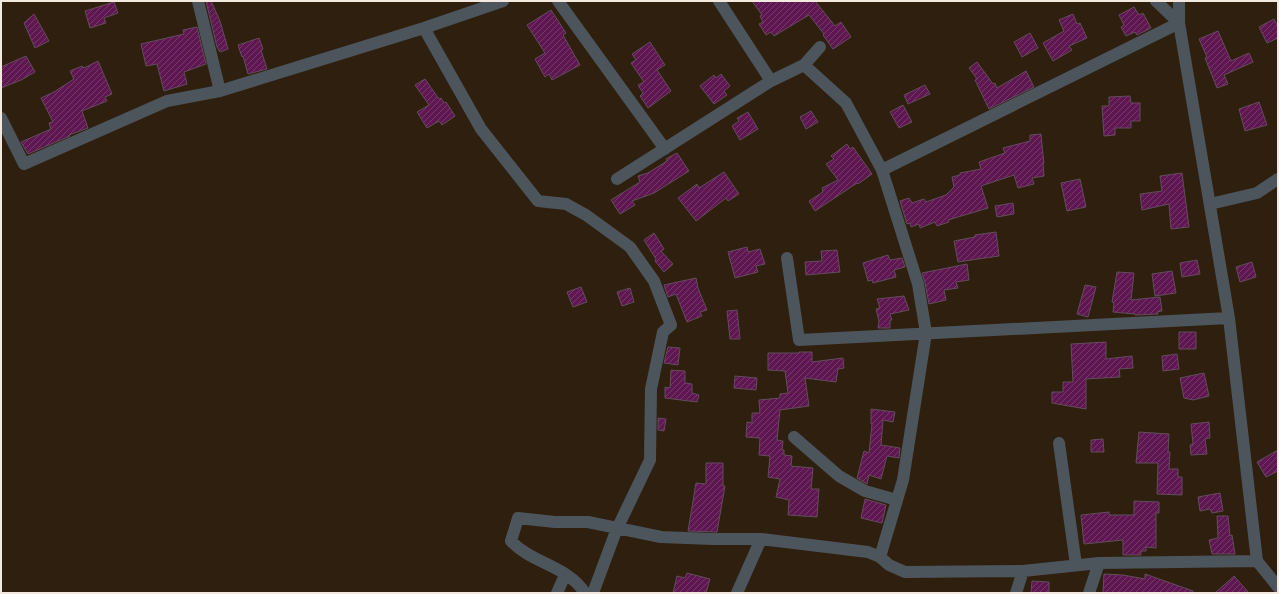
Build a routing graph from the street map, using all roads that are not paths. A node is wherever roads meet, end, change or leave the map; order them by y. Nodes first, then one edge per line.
1 (198, 1) edge
2 (503, 1) edge
3 (558, 1) edge
4 (719, 1) edge
5 (1156, 1) edge
6 (1179, 1) edge
7 (1179, 23) junction
8 (424, 28) junction
9 (820, 47) dead end
10 (804, 65) junction
11 (771, 81) junction
12 (220, 91) junction
13 (1, 118) edge
14 (665, 149) junction
15 (882, 170) junction
16 (617, 179) dead end
17 (1278, 179) edge
18 (1210, 204) junction
19 (787, 258) dead end
20 (1229, 318) junction
21 (926, 333) junction
22 (794, 436) dead end
23 (1059, 443) dead end
24 (897, 500) junction
25 (617, 528) junction
26 (761, 539) junction
27 (880, 557) junction
28 (1257, 561) junction
29 (1099, 563) junction
30 (1076, 565) junction
31 (1023, 570) junction
32 (566, 575) junction
33 (1278, 587) edge
34 (557, 593) edge
35 (584, 593) edge
36 (593, 593) edge
37 (737, 593) edge
38 (1016, 593) edge
39 (1089, 593) edge

1 - 12 street
2 - 8 street
3 - 14 street
4 - 11 street
5 - 7 street
6 - 7 street
7 - 15 street
7 - 18 street
8 - 12 street
8 - 25 street
9 - 10 street
10 - 11 street
10 - 15 street
11 - 14 street
12 - 13 street
14 - 16 street
15 - 21 street
17 - 18 street
18 - 20 street
19 - 21 street
20 - 21 street
20 - 28 street
21 - 24 street
22 - 24 street
23 - 30 street
24 - 27 street
25 - 26 street
25 - 32 street
25 - 36 street
26 - 27 street
26 - 37 street
27 - 31 street
28 - 29 street
28 - 33 street
29 - 30 street
29 - 39 street
30 - 31 street
31 - 38 street
32 - 34 street
32 - 35 street

